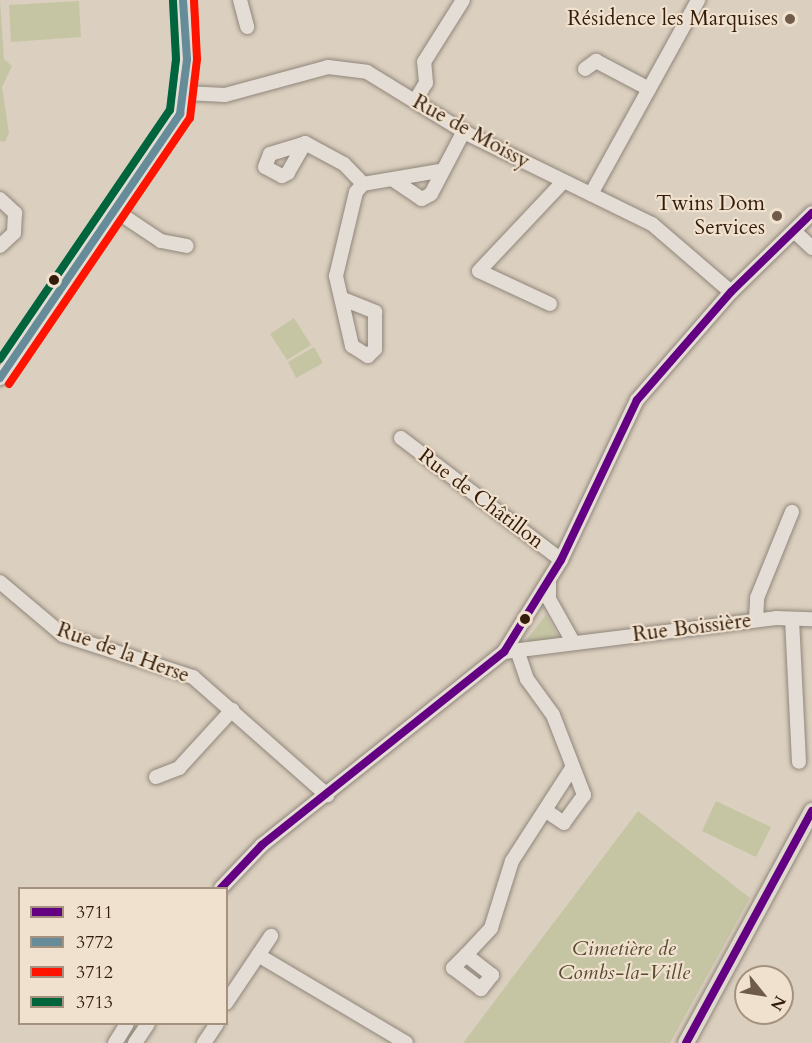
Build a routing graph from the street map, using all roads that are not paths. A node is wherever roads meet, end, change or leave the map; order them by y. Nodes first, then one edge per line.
1 (183, 0) edge
2 (240, 0) edge
3 (464, 0) edge
4 (699, 0) edge
5 (248, 27) dead end
6 (585, 69) dead end
7 (649, 89) junction
8 (185, 93) junction
9 (416, 101) junction
10 (464, 131) junction
11 (305, 143) dead end
12 (439, 171) junction
13 (394, 182) junction
14 (563, 182) junction
15 (363, 184) junction
16 (591, 194) junction
17 (0, 199) edge
18 (116, 211) junction
19 (812, 213) edge
20 (794, 231) junction
21 (0, 246) edge
22 (187, 246) dead end
23 (812, 248) edge
24 (731, 292) junction
25 (343, 299) dead end
26 (550, 304) dead end
27 (0, 378) edge
28 (401, 438) dead end
29 (792, 512) dead end
30 (561, 560) junction
31 (0, 582) edge
32 (549, 583) junction
33 (792, 619) junction
34 (756, 620) junction
35 (812, 620) edge
36 (573, 642) junction
37 (511, 652) junction
38 (232, 710) junction
39 (799, 762) dead end
40 (572, 768) junction
41 (156, 777) dead end
42 (327, 795) junction
43 (545, 810) junction
44 (812, 811) edge
45 (222, 887) edge
46 (271, 936) dead end
47 (258, 955) junction
48 (466, 955) dead end
49 (228, 1000) edge
50 (126, 1025) edge
51 (147, 1025) edge
52 (216, 1025) edge
53 (115, 1043) edge
54 (135, 1043) edge
55 (204, 1043) edge
56 (406, 1043) edge
57 (687, 1043) edge

1 - 8 street
2 - 5 street
3 - 9 street
4 - 7 street
6 - 7 street
7 - 16 street
8 - 9 street, Rue de Moissy
8 - 18 street
9 - 10 street, Rue de Moissy
10 - 12 street
10 - 14 street, Rue de Moissy
11 - 15 street
12 - 13 street
12 - 13 street
13 - 15 street
14 - 16 street, Rue de Moissy
14 - 26 street
15 - 25 street
16 - 24 street, Rue de Moissy
17 - 21 street
18 - 22 street
18 - 27 street
19 - 20 street
20 - 23 street
20 - 24 street
24 - 30 street
28 - 30 street, Rue de Châtillon
29 - 34 street
30 - 32 street
31 - 38 street, Rue de la Herse
32 - 36 street
32 - 37 street
33 - 34 street, Rue Boissière
33 - 35 street, Rue Boissière
33 - 39 street
34 - 36 street, Rue Boissière
36 - 37 street, Rue Boissière
37 - 40 street
37 - 42 street
38 - 41 street
38 - 42 street, Rue de la Herse
40 - 43 street
40 - 43 street
42 - 45 street
43 - 48 street
44 - 57 main road
46 - 47 street
47 - 49 street
47 - 56 street
50 - 53 street
51 - 54 street
52 - 55 street

